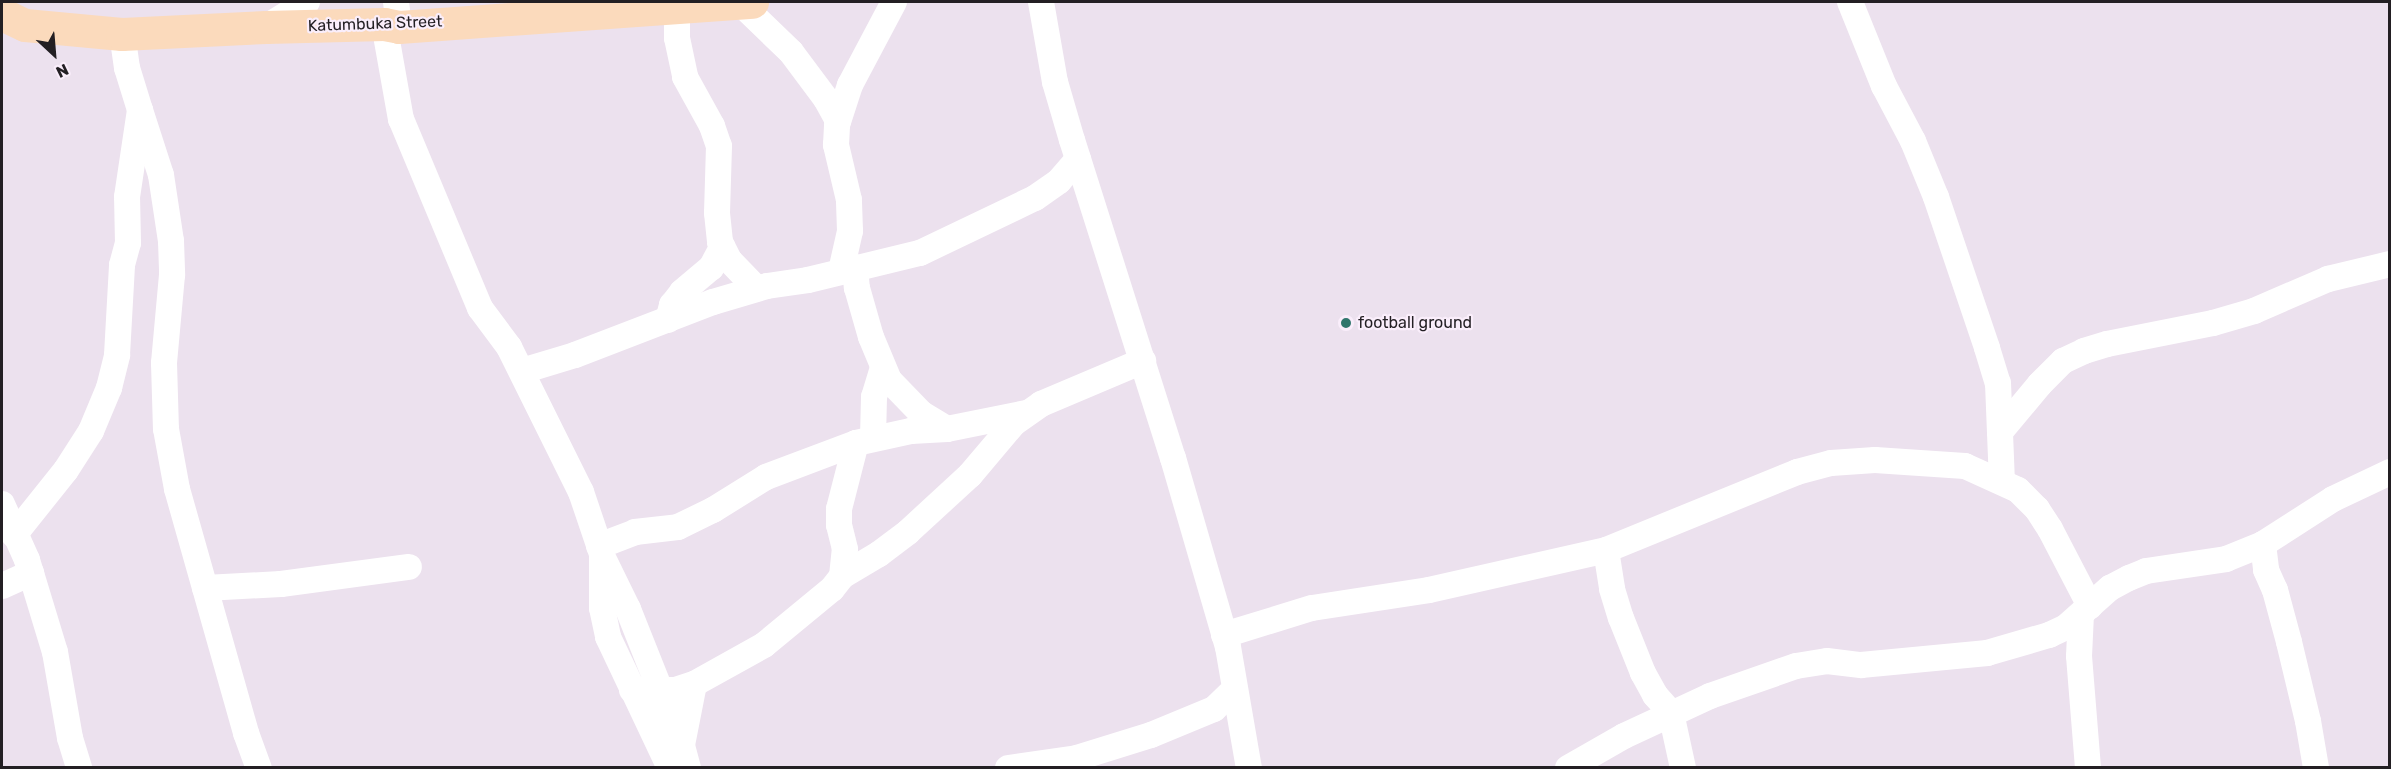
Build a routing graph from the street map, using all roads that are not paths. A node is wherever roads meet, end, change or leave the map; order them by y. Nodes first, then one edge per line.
1 (307, 2) edge
2 (745, 2) edge
3 (894, 2) edge
4 (1041, 2) edge
5 (1850, 2) edge
6 (677, 7) junction
7 (2, 14) edge
8 (393, 18) edge
9 (266, 27) junction
10 (122, 34) junction
11 (140, 110) junction
12 (838, 121) junction
13 (1077, 159) junction
14 (722, 247) junction
15 (2390, 264) edge
16 (848, 269) junction
17 (757, 289) junction
18 (668, 320) junction
19 (1143, 361) junction
20 (883, 367) junction
21 (522, 371) junction
22 (1029, 412) junction
23 (947, 429) junction
24 (2000, 432) junction
25 (864, 441) junction
26 (2390, 472) edge
27 (2002, 481) junction
28 (2, 504) edge
29 (14, 535) junction
30 (2263, 544) junction
31 (601, 550) junction
32 (1606, 550) junction
33 (409, 567) dead end
34 (31, 573) junction
35 (842, 576) junction
36 (2, 586) edge
37 (205, 588) junction
38 (2086, 610) junction
39 (1224, 635) junction
40 (694, 684) junction
41 (632, 690) junction
42 (658, 690) junction
43 (1234, 690) junction
44 (1671, 713) junction
45 (685, 756) edge
46 (255, 761) edge
47 (1078, 763) edge
48 (79, 768) edge
49 (670, 768) edge
50 (1008, 768) edge
51 (1249, 768) edge
52 (1568, 768) edge
53 (1683, 768) edge
54 (2088, 768) edge
55 (2316, 768) edge

1 - 9 street
2 - 6 main road, Katumbuka Street
2 - 12 street
3 - 12 street
4 - 13 street
5 - 24 street
6 - 8 main road, Katumbuka Street
6 - 14 street
7 - 10 main road, Katumbuka Street
8 - 9 main road, Katumbuka Street
8 - 21 street
9 - 10 main road, Katumbuka Street
10 - 11 street
11 - 29 street
11 - 37 street
12 - 16 street
13 - 16 street
13 - 19 street
14 - 17 street
14 - 18 street
15 - 24 street
16 - 17 street
16 - 20 street
17 - 18 street
18 - 21 street
19 - 22 street
19 - 39 street
20 - 23 street
20 - 25 street
21 - 31 street
22 - 23 street
22 - 35 street
23 - 25 street
24 - 27 street
25 - 31 street
25 - 35 street
26 - 30 street
27 - 32 street
27 - 38 street
28 - 29 street
29 - 34 street
30 - 38 street
30 - 55 street
31 - 41 street
31 - 42 street
32 - 39 street
32 - 44 street
33 - 37 street
34 - 36 street
34 - 48 street
35 - 40 street
37 - 46 street
38 - 44 street
38 - 54 street
39 - 43 street
40 - 42 street
40 - 45 street
41 - 42 street
41 - 49 street
42 - 45 street
43 - 47 street
43 - 51 street
44 - 52 street
44 - 53 street
47 - 50 street

